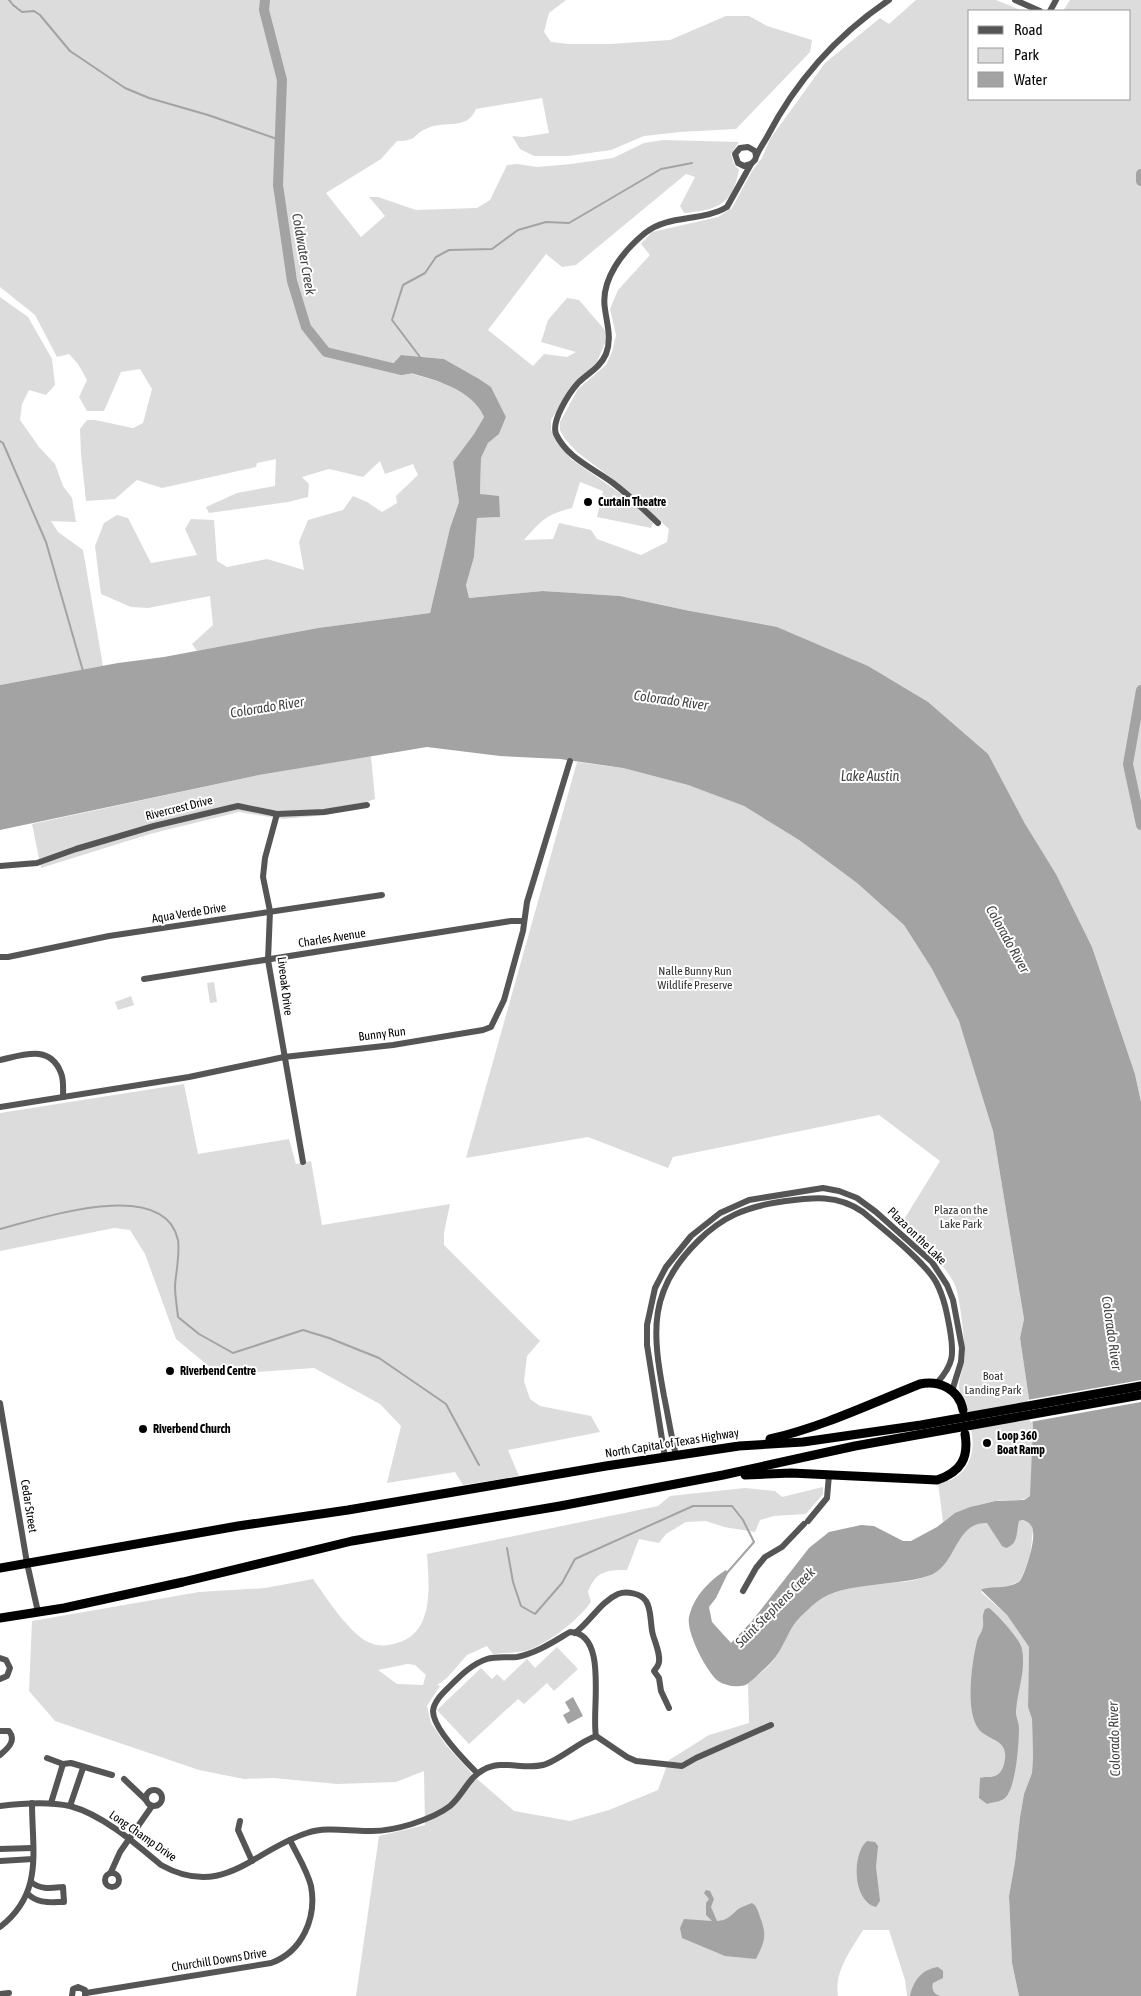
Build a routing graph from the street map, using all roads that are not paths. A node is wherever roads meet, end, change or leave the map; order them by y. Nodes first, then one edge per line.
1 (889, 0) edge
2 (1015, 0) edge
3 (1038, 10) edge
4 (756, 156) junction
5 (751, 164) junction
6 (658, 523) dead end
7 (570, 761) dead end
8 (367, 805) dead end
9 (277, 814) junction
10 (0, 866) edge
11 (382, 895) dead end
12 (270, 911) junction
13 (524, 921) junction
14 (0, 956) edge
15 (268, 960) junction
16 (144, 979) dead end
17 (284, 1057) junction
18 (0, 1060) edge
19 (64, 1097) junction
20 (0, 1107) edge
21 (303, 1162) dead end
22 (771, 1200) junction
23 (876, 1212) junction
24 (871, 1219) junction
25 (674, 1255) junction
26 (680, 1260) junction
27 (648, 1355) junction
28 (657, 1355) junction
29 (937, 1383) junction
30 (1141, 1386) edge
31 (952, 1391) junction
32 (1141, 1395) edge
33 (0, 1403) edge
34 (962, 1410) dead end
35 (922, 1429) junction
36 (966, 1434) dead end
37 (750, 1444) junction
38 (676, 1456) junction
39 (665, 1458) junction
40 (723, 1475) junction
41 (829, 1476) junction
42 (27, 1563) junction
43 (0, 1568) edge
44 (743, 1591) dead end
45 (38, 1612) junction
46 (0, 1618) edge
47 (575, 1633) junction
48 (0, 1658) edge
49 (0, 1679) edge
50 (669, 1708) dead end
51 (771, 1725) dead end
52 (0, 1731) edge
53 (596, 1736) junction
54 (0, 1755) edge
55 (46, 1758) dead end
56 (63, 1764) junction
57 (83, 1768) junction
58 (477, 1773) junction
59 (112, 1775) dead end
60 (124, 1779) dead end
61 (146, 1800) junction
62 (32, 1803) junction
63 (51, 1803) junction
64 (0, 1806) edge
65 (70, 1806) junction
66 (152, 1806) junction
67 (240, 1821) dead end
68 (128, 1839) junction
69 (290, 1840) junction
70 (32, 1848) junction
71 (0, 1849) edge
72 (32, 1859) junction
73 (0, 1861) edge
74 (252, 1861) junction
75 (111, 1872) dead end
76 (32, 1882) junction
77 (28, 1894) junction
78 (0, 1927) edge
79 (9, 1993) dead end
80 (0, 1994) edge
81 (89, 1994) edge
82 (72, 1996) edge

1 - 4 street
2 - 3 street
4 - 5 street
4 - 5 street
5 - 6 street
7 - 13 street, Bunny Run
8 - 9 street, Rivercrest Drive
9 - 10 street, Rivercrest Drive
9 - 12 street, Liveoak Drive
11 - 12 street, Aqua Verde Drive
12 - 14 street, Aqua Verde Drive
12 - 15 street, Liveoak Drive
13 - 15 street, Charles Avenue
13 - 17 street, Bunny Run
15 - 16 street, Charles Avenue
15 - 17 street, Liveoak Drive
17 - 19 street, Bunny Run
17 - 21 street, Liveoak Drive
18 - 19 street
19 - 20 street, Bunny Run
22 - 23 street, Plaza on the Lake
22 - 24 street, Plaza on the Lake
22 - 25 street, Plaza on the Lake
22 - 26 street, Plaza on the Lake
23 - 24 street, Plaza on the Lake
23 - 31 street, Plaza on the Lake
24 - 29 street, Plaza on the Lake
25 - 26 street
25 - 27 street, Plaza on the Lake
26 - 28 street, Plaza on the Lake
27 - 28 street
27 - 39 street, Plaza on the Lake
28 - 38 street, Plaza on the Lake
29 - 31 highway
29 - 37 highway
30 - 35 highway, North Capital of Texas Highway
31 - 34 highway
32 - 35 highway, North Capital of Texas Highway
33 - 42 street, Cedar Street
35 - 37 highway, North Capital of Texas Highway
35 - 40 highway, North Capital of Texas Highway
36 - 41 highway
37 - 38 highway, North Capital of Texas Highway
38 - 39 highway, North Capital of Texas Highway
39 - 42 highway, North Capital of Texas Highway
40 - 41 highway
40 - 45 highway, North Capital of Texas Highway
41 - 44 street
42 - 43 highway, North Capital of Texas Highway
42 - 45 street, Cedar Street
45 - 46 highway, North Capital of Texas Highway
47 - 50 street
47 - 53 street
47 - 58 street
48 - 49 street
51 - 53 street
52 - 54 street
53 - 58 street
55 - 56 street
56 - 57 street
56 - 63 street
57 - 59 street
57 - 65 street
58 - 69 street, Long Champ Drive
60 - 61 street
61 - 66 street
61 - 66 street
62 - 63 street, Long Champ Drive
62 - 64 street, Long Champ Drive
62 - 70 street
63 - 65 street, Long Champ Drive
65 - 68 street, Long Champ Drive
66 - 68 street
67 - 74 street
68 - 74 street, Long Champ Drive
68 - 75 street
69 - 74 street, Long Champ Drive
69 - 81 street, Churchill Downs Drive
70 - 71 street
70 - 72 street
72 - 73 street
72 - 76 street
76 - 77 street
76 - 77 street
77 - 78 street
79 - 80 street
81 - 82 street, Churchill Downs Drive

